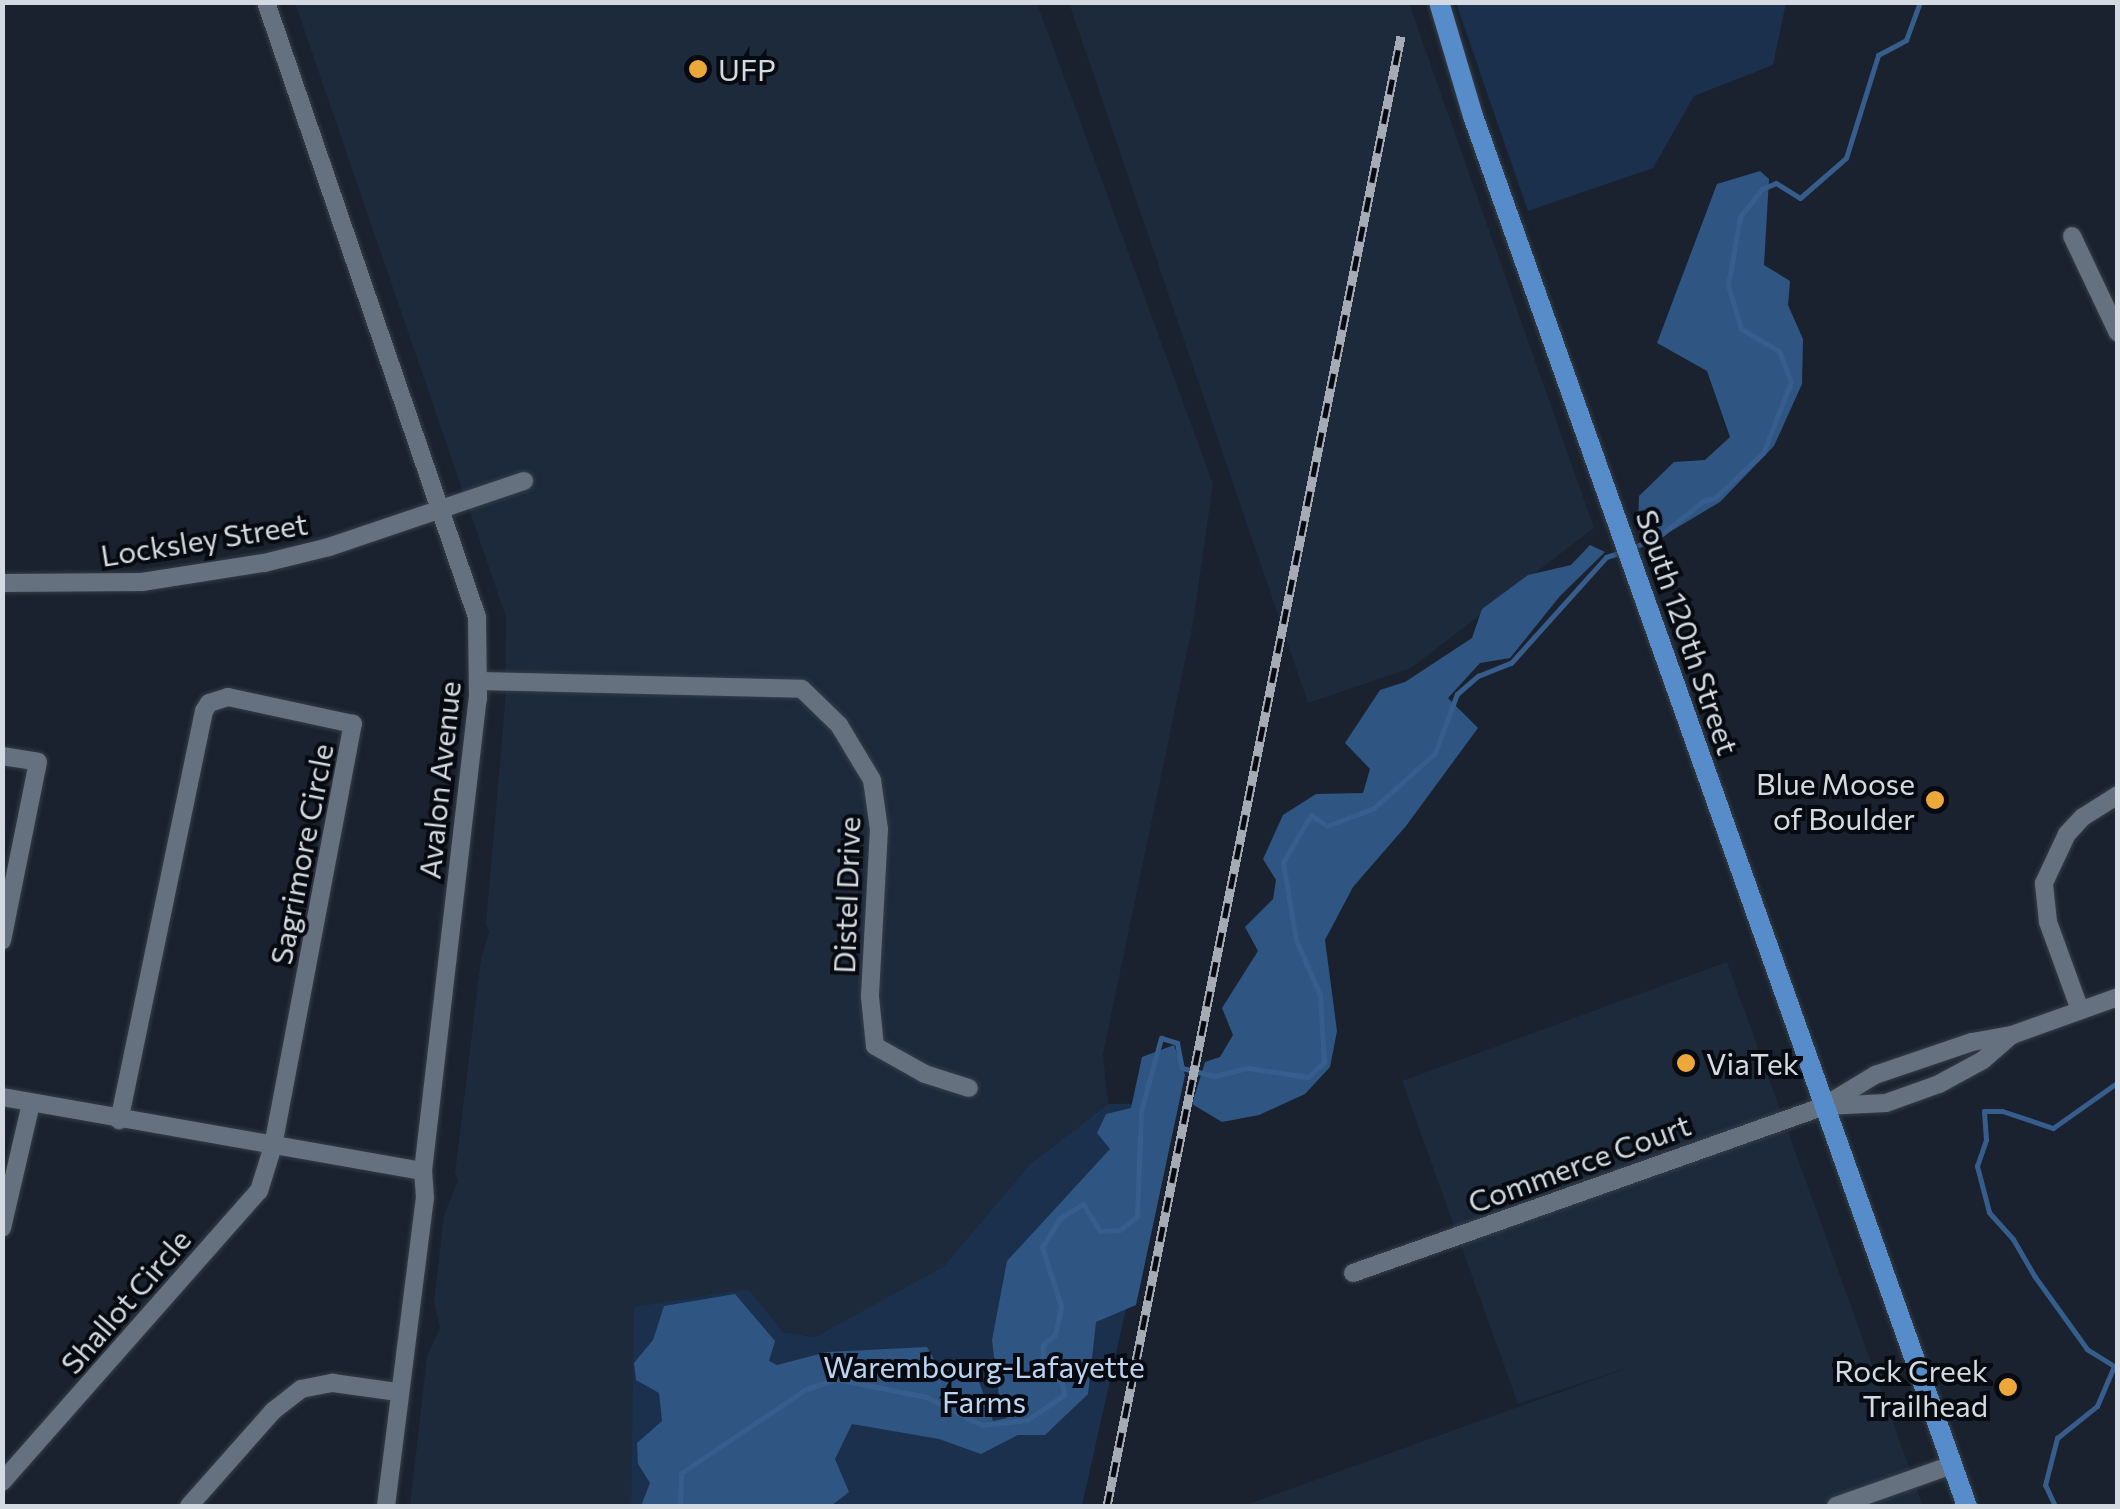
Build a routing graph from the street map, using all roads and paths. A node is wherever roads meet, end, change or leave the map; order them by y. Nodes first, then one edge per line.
1 (266, 2) edge
2 (1439, 2) edge
3 (2072, 236) dead end
4 (2118, 333) edge
5 (524, 481) dead end
6 (443, 507) junction
7 (2, 583) edge
8 (479, 680) junction
9 (2, 756) edge
10 (2118, 795) edge
11 (2, 940) edge
12 (2118, 997) edge
13 (2080, 1010) junction
14 (2012, 1035) junction
15 (969, 1088) dead end
16 (2, 1097) edge
17 (31, 1103) junction
18 (1824, 1106) junction
19 (120, 1120) junction
20 (273, 1146) junction
21 (423, 1171) junction
22 (2, 1228) edge
23 (1354, 1273) dead end
24 (398, 1392) junction
25 (1952, 1465) junction
26 (2, 1482) edge
27 (189, 1506) edge
28 (386, 1506) edge
29 (1836, 1506) edge
30 (1967, 1506) edge

1 - 6 street, Avalon Avenue
2 - 18 main road, South 120th Street
3 - 4 street
5 - 6 street, Locksley Street
6 - 7 street, Locksley Street
6 - 8 street, Avalon Avenue
8 - 15 street, Distel Drive
8 - 21 street, Avalon Avenue
9 - 11 street
10 - 13 street
12 - 13 street
13 - 14 street
14 - 18 street
14 - 18 street
16 - 17 street
17 - 19 street
17 - 22 street
18 - 23 street, Commerce Court
18 - 25 main road, South 120th Street
19 - 20 street
19 - 20 street, Sagrimore Circle
20 - 21 street
20 - 26 street, Shallot Circle
21 - 24 street, Avalon Avenue
24 - 27 street
24 - 28 street, Avalon Avenue
25 - 29 street
25 - 30 main road, South 120th Street

